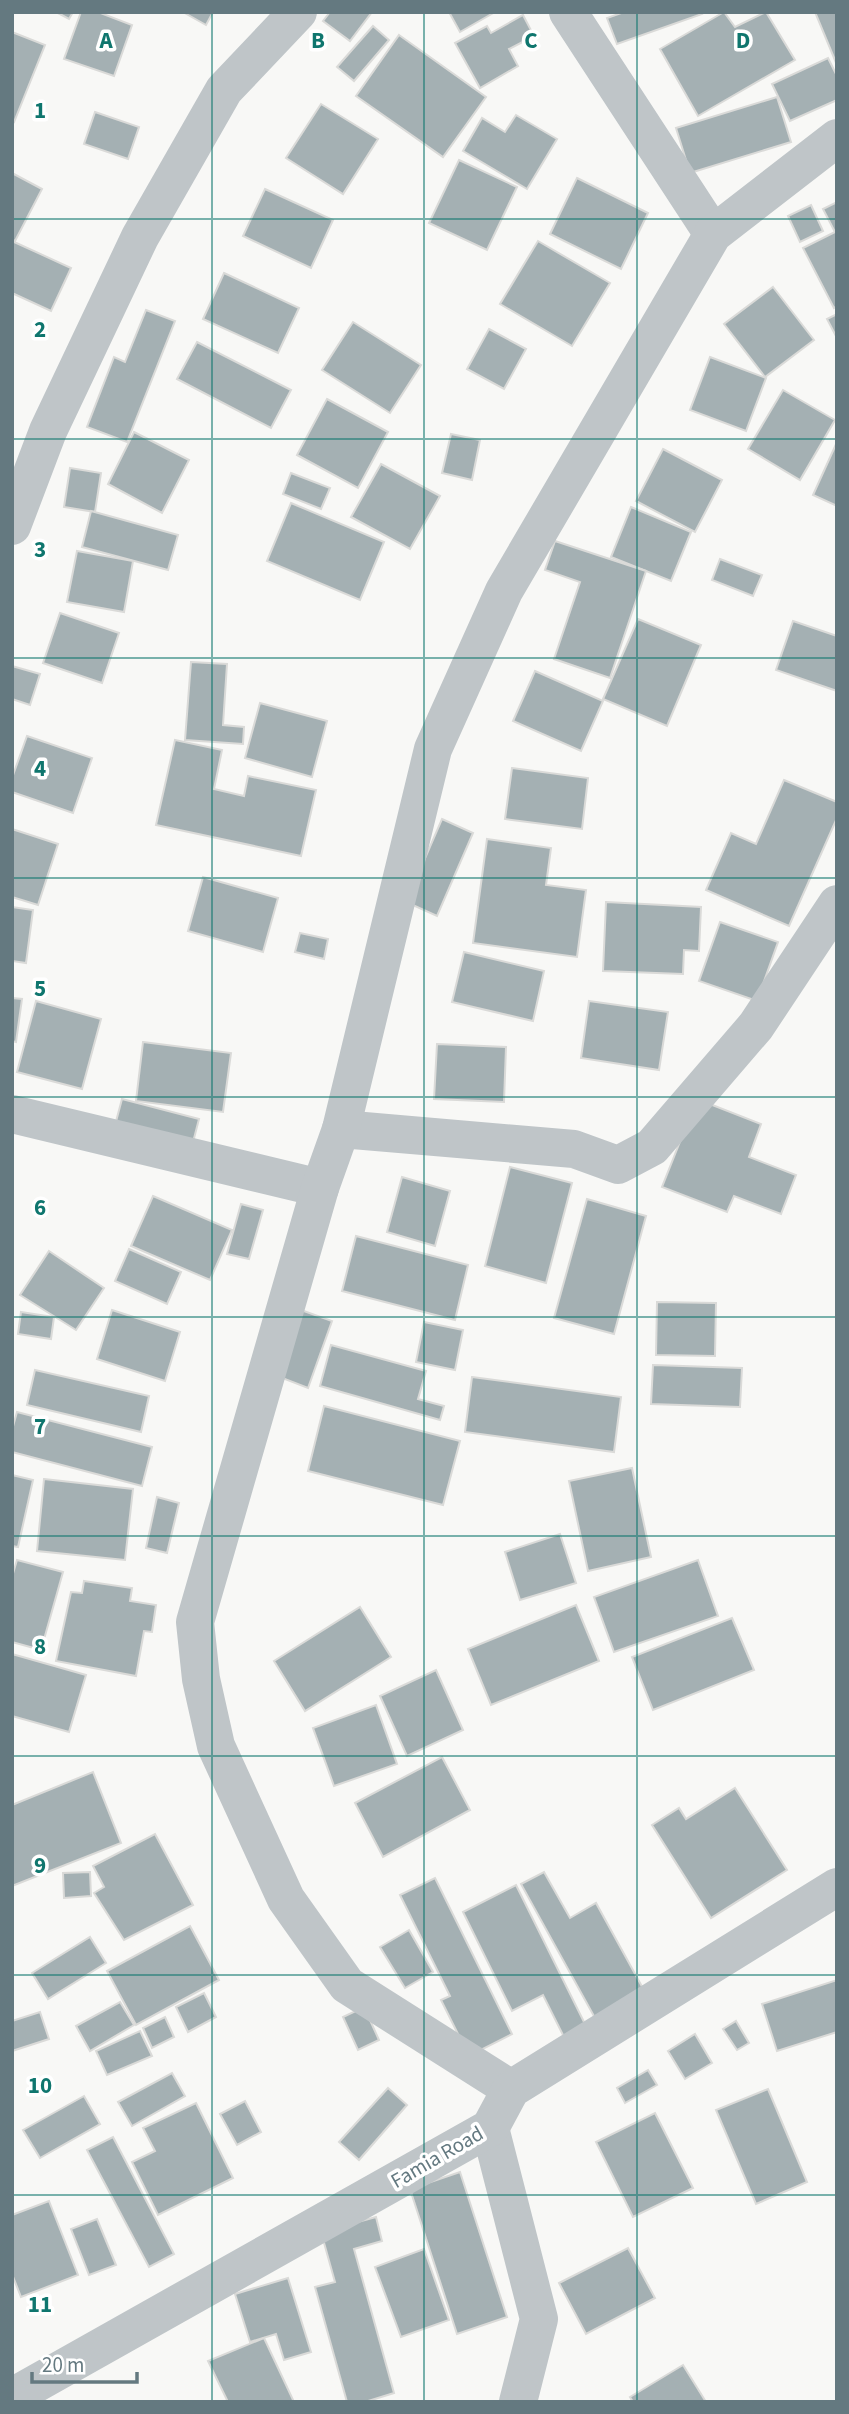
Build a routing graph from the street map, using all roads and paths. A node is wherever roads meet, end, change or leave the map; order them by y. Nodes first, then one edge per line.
1 (298, 12) edge
2 (568, 12) edge
3 (837, 138) edge
4 (713, 234) junction
5 (12, 526) edge
6 (837, 904) edge
7 (12, 1114) edge
8 (341, 1129) junction
9 (320, 1188) junction
10 (837, 1887) edge
11 (511, 2089) junction
12 (490, 2128) junction
13 (12, 2397) edge
14 (518, 2402) edge

1 - 5 street
2 - 4 street
3 - 4 street
4 - 8 street
6 - 8 street
7 - 9 street
8 - 9 street
9 - 11 street
10 - 11 street, Famia Road
11 - 12 street, Famia Road
12 - 13 street, Famia Road
12 - 14 street

